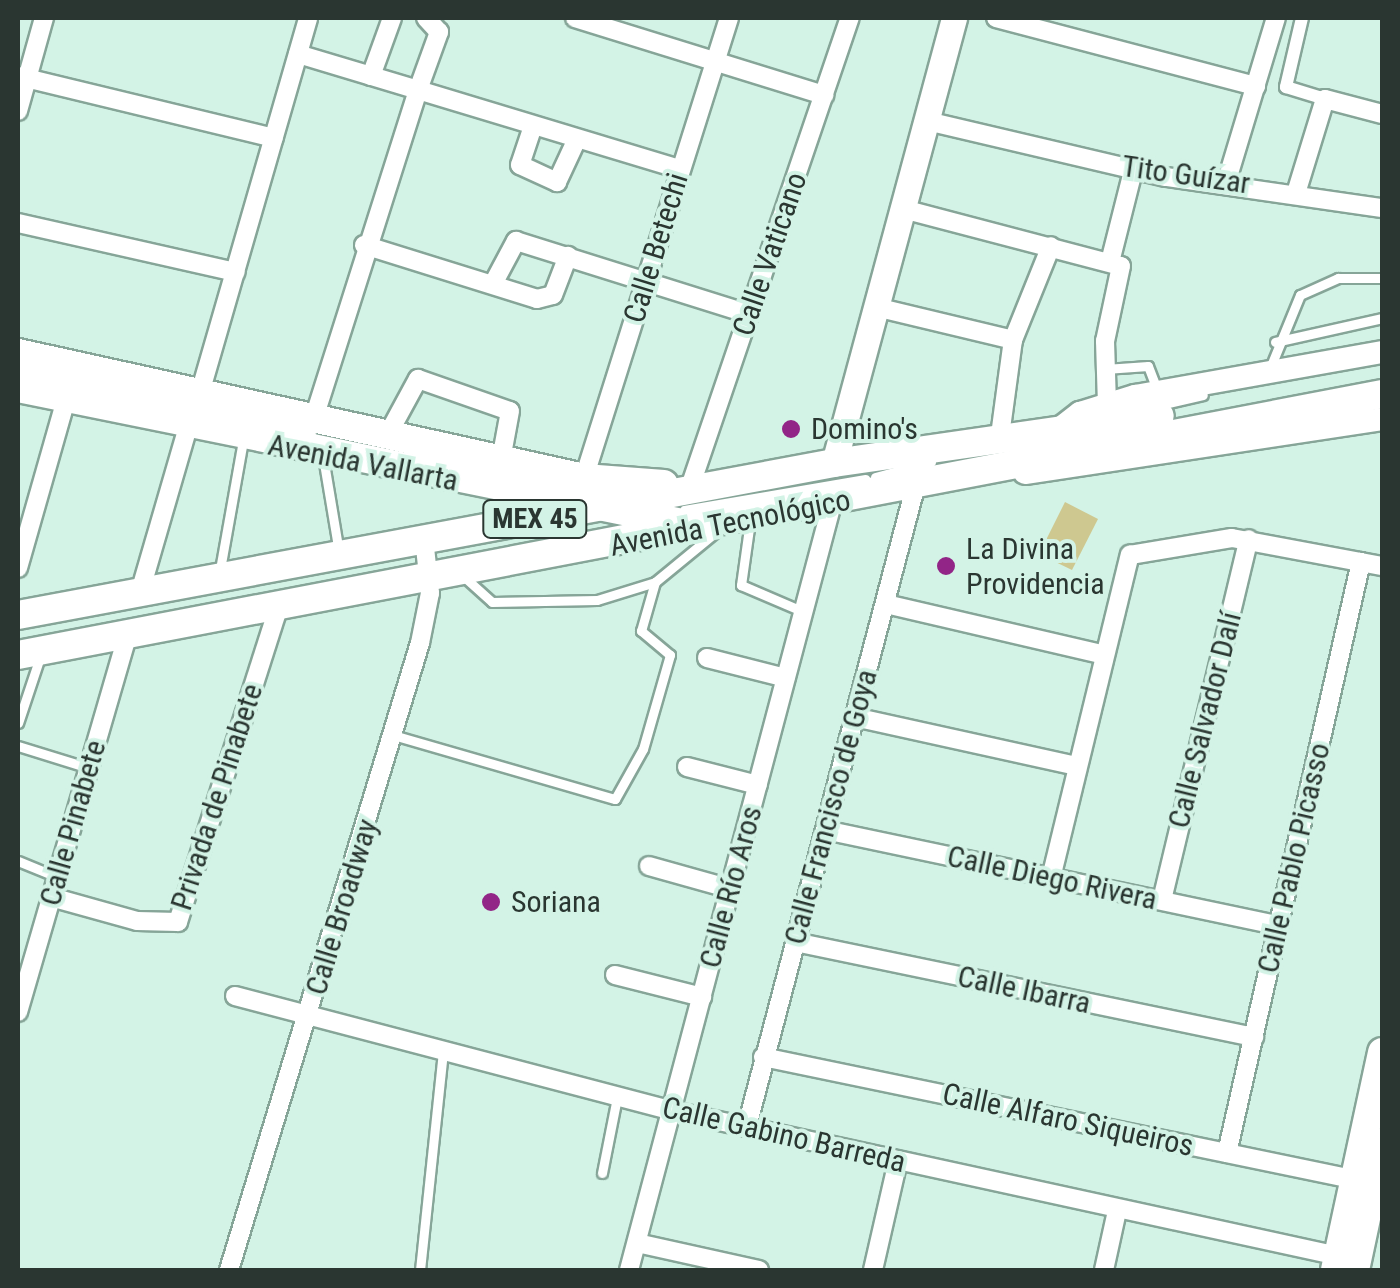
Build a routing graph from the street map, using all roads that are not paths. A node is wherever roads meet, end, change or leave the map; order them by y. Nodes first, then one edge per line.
1 (44, 18) edge
2 (308, 18) edge
3 (392, 18) edge
4 (426, 18) edge
5 (729, 18) edge
6 (850, 18) edge
7 (954, 18) edge
8 (996, 18) edge
9 (1276, 18) edge
10 (1302, 18) edge
11 (583, 22) edge
12 (298, 54) junction
13 (716, 59) junction
14 (371, 76) junction
15 (22, 77) edge
16 (1256, 86) junction
17 (418, 90) junction
18 (824, 94) junction
19 (1325, 100) junction
20 (18, 111) edge
21 (1382, 114) edge
22 (927, 121) junction
23 (533, 126) junction
24 (274, 138) junction
25 (577, 140) junction
26 (679, 170) junction
27 (1133, 170) junction
28 (1227, 180) junction
29 (1296, 190) junction
30 (1382, 208) edge
31 (903, 209) junction
32 (18, 223) edge
33 (364, 245) junction
34 (1051, 246) junction
35 (568, 256) junction
36 (1110, 262) junction
37 (236, 272) junction
38 (1382, 278) edge
39 (646, 282) junction
40 (492, 284) junction
41 (876, 307) junction
42 (749, 314) junction
43 (1382, 318) edge
44 (1012, 340) junction
45 (1275, 342) junction
46 (1382, 352) edge
47 (18, 354) edge
48 (1382, 362) edge
49 (1103, 369) junction
50 (18, 370) edge
51 (1268, 373) junction
52 (1382, 375) edge
53 (18, 388) edge
54 (200, 393) junction
55 (1382, 394) edge
56 (66, 399) junction
57 (1107, 404) junction
58 (1382, 408) edge
59 (1152, 416) junction
60 (314, 418) junction
61 (1382, 419) edge
62 (188, 426) junction
63 (1056, 431) junction
64 (388, 436) junction
65 (243, 440) junction
66 (999, 443) junction
67 (324, 457) junction
68 (502, 460) junction
69 (834, 463) junction
70 (992, 471) junction
71 (875, 477) junction
72 (584, 478) junction
73 (915, 488) junction
74 (690, 490) junction
75 (628, 501) junction
76 (832, 504) junction
77 (584, 510) junction
78 (728, 525) junction
79 (424, 539) junction
80 (1249, 539) junction
81 (339, 555) junction
82 (1361, 562) junction
83 (1382, 566) edge
84 (18, 568) edge
85 (461, 572) junction
86 (228, 576) junction
87 (430, 578) junction
88 (655, 582) junction
89 (140, 592) junction
90 (886, 604) junction
91 (279, 606) junction
92 (804, 612) junction
93 (18, 615) edge
94 (128, 634) junction
95 (30, 653) edge
96 (1102, 654) junction
97 (707, 658) dead end
98 (786, 678) junction
99 (854, 717) junction
100 (18, 723) edge
101 (393, 736) junction
102 (18, 746) edge
103 (1076, 766) junction
104 (687, 767) dead end
105 (89, 768) junction
106 (758, 785) junction
107 (825, 830) junction
108 (18, 861) edge
109 (649, 866) dead end
110 (57, 877) junction
111 (1051, 878) junction
112 (731, 889) junction
113 (51, 897) junction
114 (1162, 900) junction
115 (1279, 926) junction
116 (795, 942) junction
117 (616, 975) dead end
118 (235, 996) dead end
119 (702, 997) junction
120 (18, 1012) edge
121 (310, 1018) junction
122 (1254, 1038) junction
123 (444, 1052) junction
124 (1382, 1052) edge
125 (763, 1057) junction
126 (617, 1097) junction
127 (672, 1111) junction
128 (747, 1126) junction
129 (1382, 1143) edge
130 (1228, 1153) junction
131 (898, 1160) junction
132 (602, 1173) dead end
133 (1370, 1182) edge
134 (1117, 1211) junction
135 (636, 1243) junction
136 (1342, 1266) edge
137 (229, 1270) edge
138 (420, 1270) edge
139 (629, 1270) edge
140 (760, 1270) edge
141 (873, 1270) edge
142 (1104, 1270) edge

1 - 15 street
2 - 12 street
3 - 14 street
4 - 17 street
5 - 13 street, Calle Betechi
6 - 18 street, Calle Vaticano
7 - 22 main road
8 - 16 street
9 - 16 street
10 - 19 street
11 - 13 street
12 - 14 street
12 - 24 street
13 - 18 street
13 - 26 street, Calle Betechi
14 - 17 street
15 - 20 street
15 - 24 street
16 - 28 street
17 - 23 street
17 - 33 street
18 - 42 street, Calle Vaticano
19 - 21 street
19 - 29 street
22 - 27 street, Tito Guízar
22 - 31 main road
23 - 25 street
23 - 25 street
24 - 37 street
25 - 26 street
26 - 39 street, Calle Betechi
27 - 28 street, Tito Guízar
27 - 36 street
28 - 29 street, Tito Guízar
29 - 30 street, Tito Guízar
31 - 34 street
31 - 41 main road
32 - 37 street
33 - 40 street
33 - 60 street
34 - 36 street
34 - 44 street
35 - 39 street
35 - 40 street
35 - 40 street
36 - 49 street
37 - 54 street
38 - 45 lane
39 - 42 street
39 - 72 street, Calle Betechi
41 - 44 street
41 - 69 main road
42 - 74 street, Calle Vaticano
43 - 45 lane
44 - 66 street
45 - 51 lane
46 - 51 street
47 - 54 main road, Avenida Vallarta
48 - 63 lane
49 - 57 street
49 - 59 lane
50 - 75 lane
51 - 59 street
52 - 59 main road, Avenida Tecnológico / MEX 45
53 - 56 main road, Avenida Vallarta
54 - 60 main road, Avenida Vallarta
55 - 59 main road, Avenida Tecnológico / MEX 45
56 - 62 main road, Avenida Vallarta
56 - 84 street
57 - 59 street
57 - 63 street
58 - 70 lane
59 - 63 main road, Avenida Tecnológico / MEX 45
59 - 70 main road, Avenida Tecnológico / MEX 45
60 - 64 main road, Avenida Vallarta
61 - 70 street
62 - 65 main road, Avenida Vallarta
62 - 89 street
63 - 66 main road, Avenida Tecnológico / MEX 45
64 - 68 main road, Avenida Vallarta
64 - 68 street
65 - 67 main road, Avenida Vallarta
65 - 86 lane
66 - 69 main road, Avenida Tecnológico / MEX 45
66 - 71 lane
67 - 77 main road, Avenida Vallarta
67 - 81 lane
68 - 72 main road, Avenida Vallarta
69 - 74 main road, Avenida Tecnológico / MEX 45
70 - 71 lane
70 - 73 main road, Avenida Tecnológico / MEX 45
71 - 75 lane
72 - 74 main road, Avenida Vallarta
73 - 76 main road, Avenida Tecnológico / MEX 45
73 - 90 street, Calle Francisco de Goya
74 - 75 main road, Avenida Tecnológico / MEX 45
75 - 77 main road, Avenida Tecnológico / MEX 45
76 - 78 main road, Avenida Tecnológico / MEX 45
76 - 92 street, Calle Río Aros
77 - 78 main road, Avenida Vallarta
77 - 79 main road, Avenida Tecnológico / MEX 45
77 - 85 main road
78 - 85 main road, Avenida Tecnológico / MEX 45
78 - 88 lane
78 - 92 lane
79 - 81 main road, Avenida Tecnológico / MEX 45
79 - 87 street, Calle Broadway
80 - 82 street
80 - 96 street
80 - 114 street, Calle Salvador Dalí
81 - 86 main road, Avenida Tecnológico / MEX 45
82 - 83 street
82 - 115 street, Calle Pablo Picasso
85 - 87 main road, Avenida Tecnológico / MEX 45
85 - 88 lane
86 - 89 main road, Avenida Tecnológico / MEX 45
86 - 94 main road
87 - 91 main road, Avenida Tecnológico / MEX 45
87 - 101 street, Calle Broadway
88 - 101 lane
89 - 93 main road, Avenida Tecnológico / MEX 45
89 - 95 main road
90 - 96 street
90 - 99 street, Calle Francisco de Goya
91 - 94 main road, Avenida Tecnológico / MEX 45
91 - 113 street, Privada de Pinabete
92 - 98 street, Calle Río Aros
94 - 95 main road, Avenida Tecnológico / MEX 45
94 - 105 street, Calle Pinabete
95 - 100 lane
96 - 103 street
97 - 98 street
98 - 106 street, Calle Río Aros
99 - 103 street
99 - 107 street, Calle Francisco de Goya
101 - 121 street, Calle Broadway
102 - 105 lane
103 - 111 street
104 - 106 street
105 - 110 street, Calle Pinabete
106 - 112 street, Calle Río Aros
107 - 111 street, Calle Diego Rivera
107 - 116 street, Calle Francisco de Goya
108 - 110 lane
109 - 112 street
110 - 113 street, Calle Pinabete
111 - 114 street, Calle Diego Rivera
112 - 119 street, Calle Río Aros
113 - 120 street, Calle Pinabete
114 - 115 street, Calle Diego Rivera
115 - 122 street, Calle Pablo Picasso
116 - 122 street, Calle Ibarra
116 - 125 street, Calle Francisco de Goya
117 - 119 street
118 - 121 street, Calle Gabino Barreda
119 - 127 street, Calle Río Aros
121 - 123 street, Calle Gabino Barreda
121 - 137 street, Calle Broadway
122 - 130 street, Calle Pablo Picasso
123 - 126 street, Calle Gabino Barreda
123 - 138 lane
124 - 133 main road
125 - 128 street, Calle Francisco de Goya
125 - 130 street, Calle Alfaro Siqueiros
126 - 127 street, Calle Gabino Barreda
126 - 132 lane
127 - 128 street, Calle Gabino Barreda
127 - 135 street, Calle Río Aros
128 - 131 street, Calle Gabino Barreda
129 - 133 main road
130 - 133 street, Calle Alfaro Siqueiros
131 - 134 street, Calle Gabino Barreda
131 - 141 street
133 - 136 main road
134 - 136 street, Calle Gabino Barreda
134 - 142 street
135 - 139 street, Calle Río Aros
135 - 140 street

